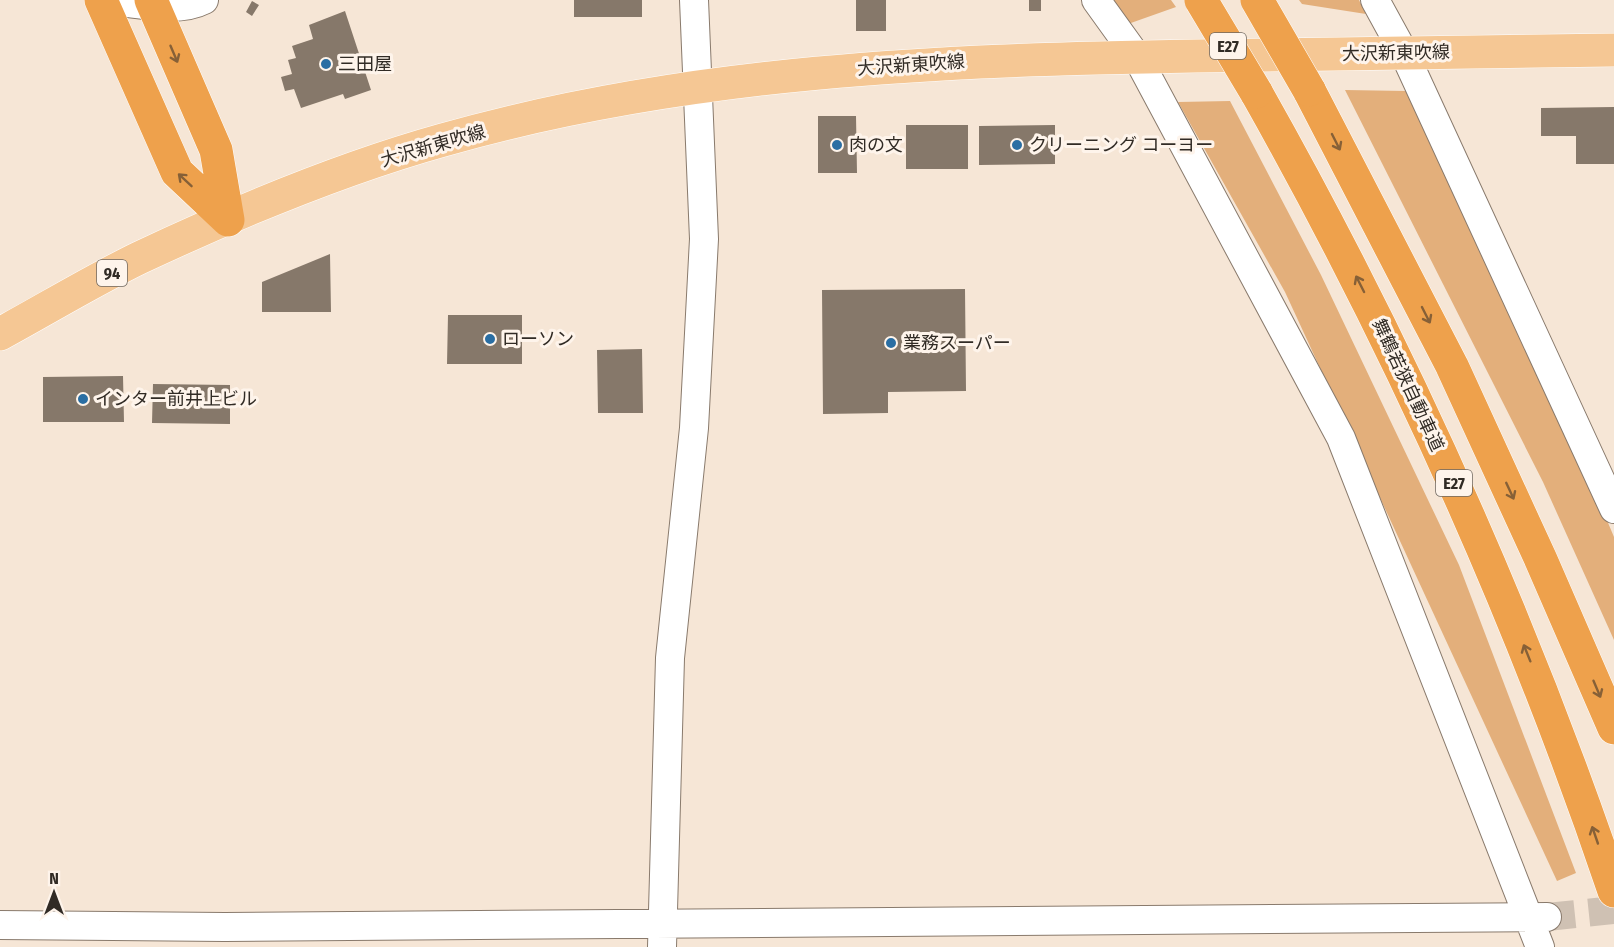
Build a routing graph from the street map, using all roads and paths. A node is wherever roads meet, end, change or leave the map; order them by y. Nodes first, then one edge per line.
1 (103, 0) edge
2 (204, 0) edge
3 (694, 0) edge
4 (1096, 0) edge
5 (1201, 0) edge
6 (1257, 0) edge
7 (1375, 0) edge
8 (152, 3) edge
9 (1614, 50) edge
10 (1404, 53) junction
11 (1137, 57) junction
12 (699, 85) junction
13 (228, 220) junction
14 (0, 334) edge
15 (1614, 509) edge
16 (1614, 728) edge
17 (1614, 891) edge
18 (1538, 918) junction
19 (0, 925) edge
20 (662, 936) edge
21 (225, 937) edge
22 (1540, 947) edge

1 - 8 street
13 -> 1 highway
2 - 8 street
3 - 12 street
4 - 11 street
17 -> 5 highway, 舞鶴若狭自動車道 / E27, bridge
6 -> 16 highway, E27, bridge
7 - 10 street
8 -> 13 highway
9 - 10 main road, 大沢新東吹線
10 - 11 main road, 大沢新東吹線
10 - 15 street
11 - 12 main road, 大沢新東吹線
11 - 18 street
12 - 13 main road, 大沢新東吹線
12 - 20 street
13 - 14 main road, 94
18 - 20 street
18 - 22 street
19 - 21 street
20 - 21 street

